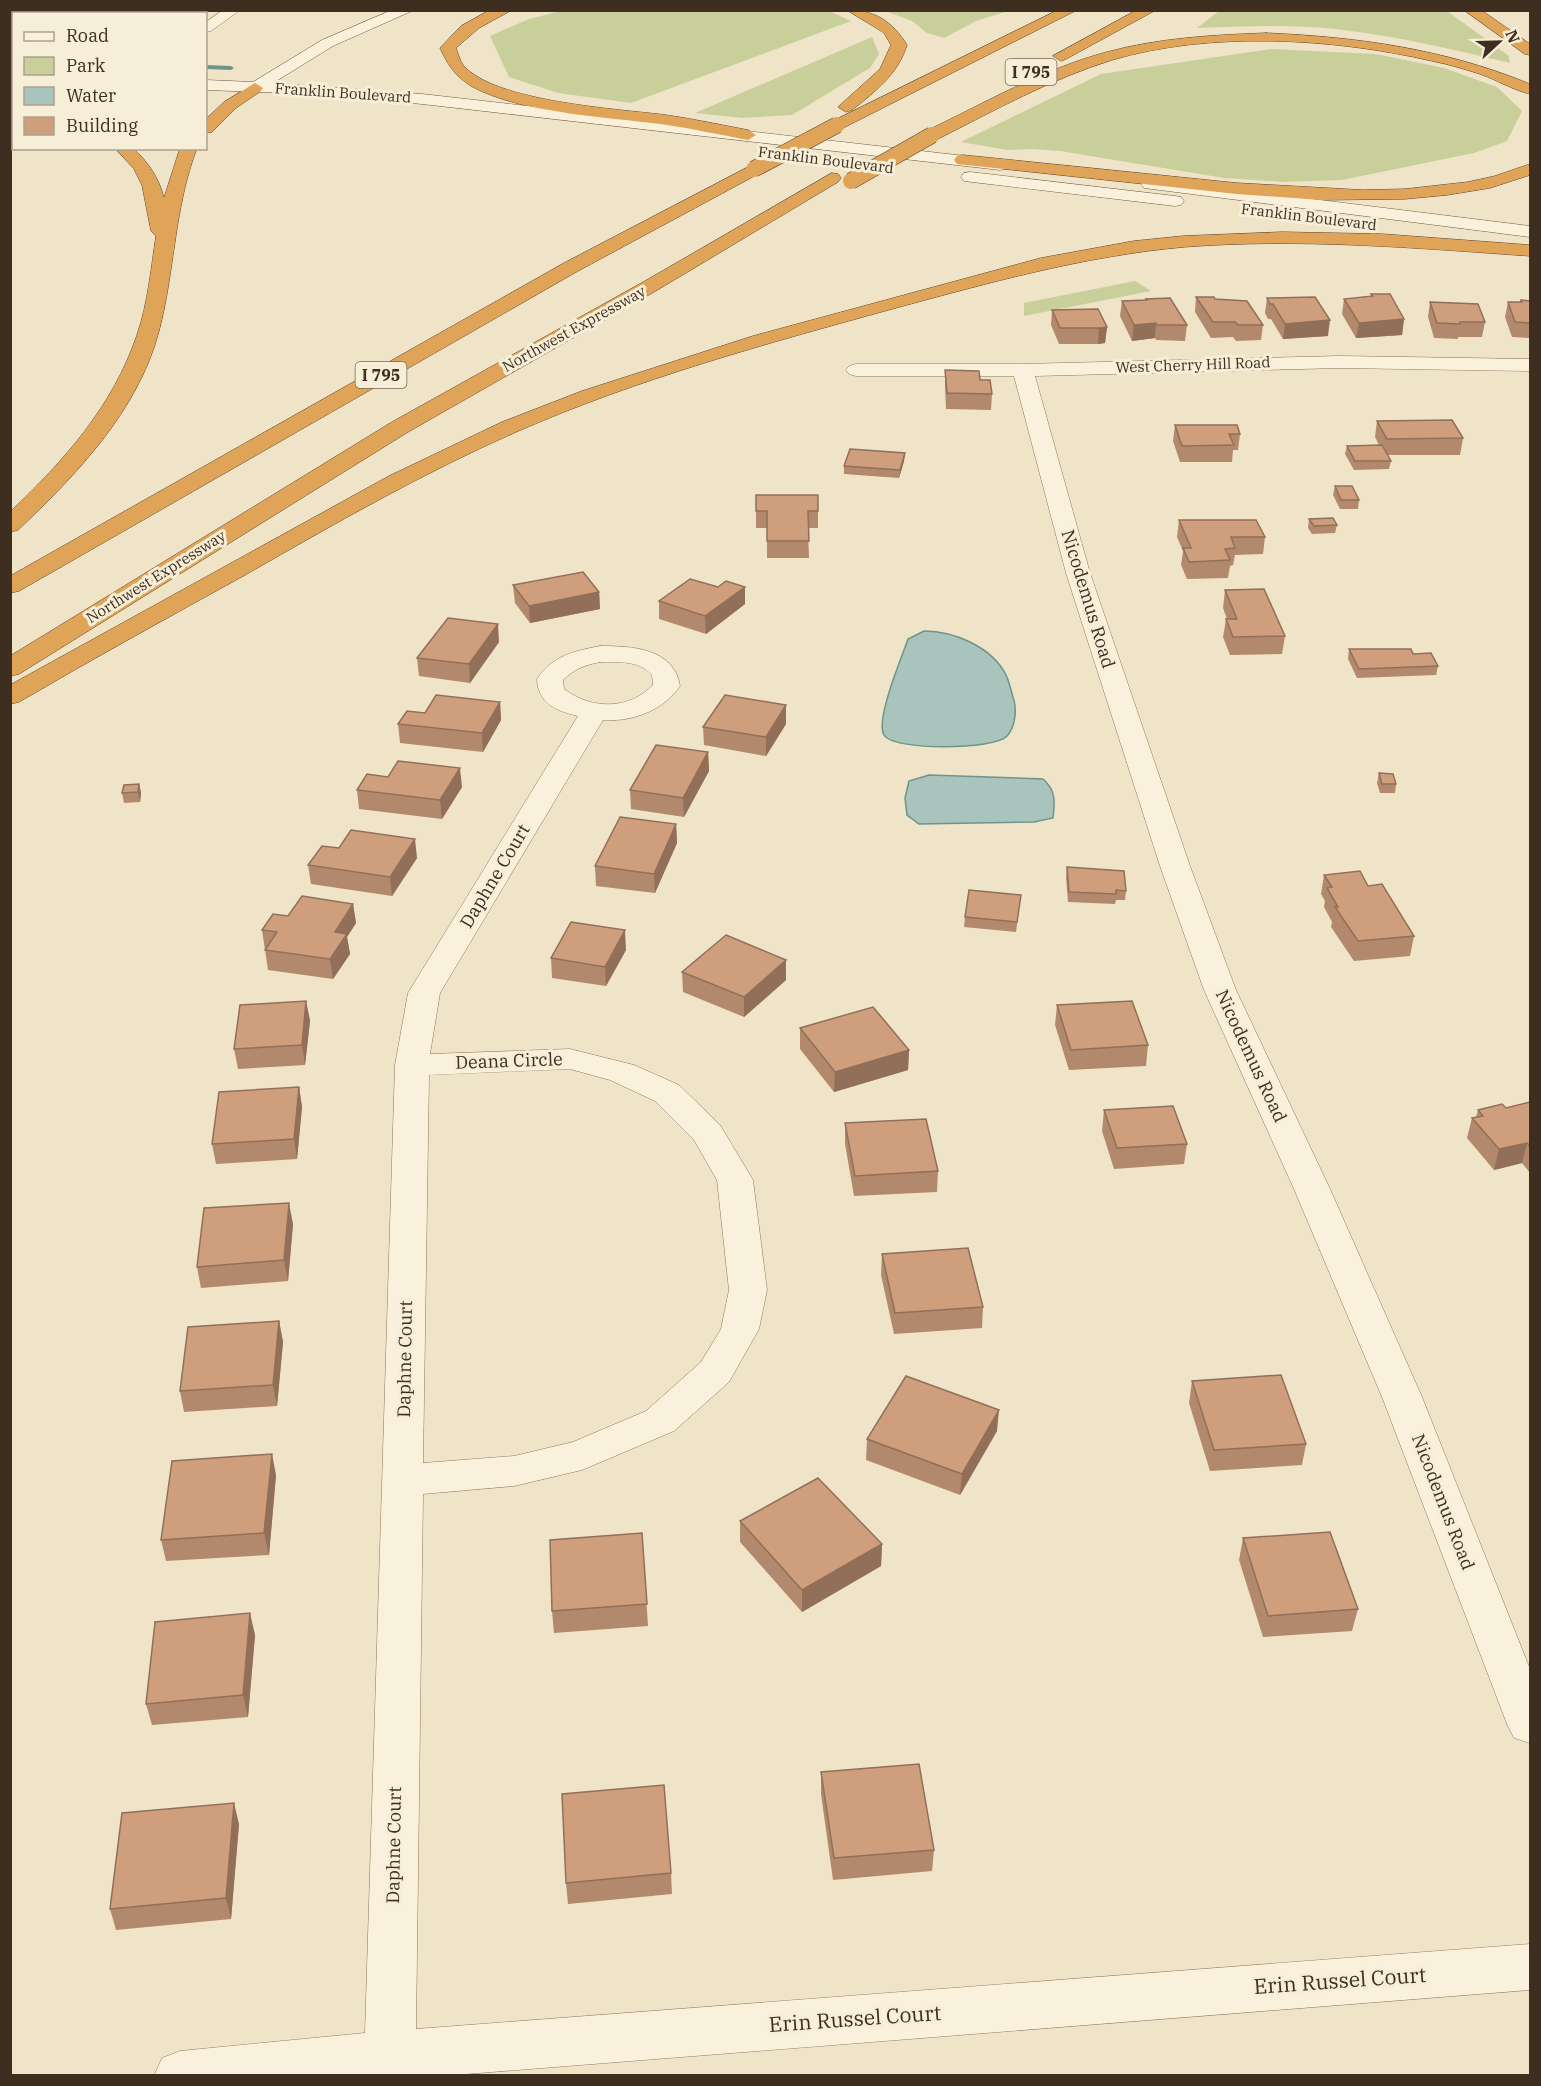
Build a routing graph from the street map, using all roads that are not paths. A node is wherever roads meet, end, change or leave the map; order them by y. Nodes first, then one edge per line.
1 (233, 10) edge
2 (407, 10) edge
3 (505, 10) edge
4 (854, 10) edge
5 (1070, 10) edge
6 (1149, 10) edge
7 (1470, 10) edge
8 (207, 27) edge
9 (1530, 51) edge
10 (207, 85) edge
11 (255, 88) junction
12 (1530, 89) edge
13 (830, 124) junction
14 (207, 127) edge
15 (748, 135) junction
16 (125, 150) edge
17 (188, 150) edge
18 (963, 160) junction
19 (1530, 169) edge
20 (842, 179) junction
21 (1375, 225) junction
22 (1530, 232) edge
23 (1530, 240) edge
24 (1530, 245) edge
25 (1530, 251) edge
26 (161, 252) junction
27 (1530, 364) edge
28 (856, 370) dead end
29 (1023, 370) junction
30 (10, 525) edge
31 (10, 586) edge
32 (10, 668) edge
33 (10, 696) edge
34 (594, 712) dead end
35 (412, 1065) junction
36 (402, 1480) junction
37 (1530, 1724) edge
38 (1530, 1966) edge
39 (390, 2055) junction
40 (180, 2076) edge

1 - 8 street
2 - 11 street
3 - 15 highway
4 - 13 highway
5 - 13 highway, I 795
6 - 20 highway, I 795
7 - 9 highway
10 - 11 street
11 - 14 highway
11 - 15 street, Franklin Boulevard
11 - 21 street, Franklin Boulevard
12 - 20 highway, bridge
13 - 31 highway, I 795, bridge
15 - 18 street, Franklin Boulevard
16 - 26 highway
17 - 26 highway
18 - 19 highway
18 - 22 street, Franklin Boulevard
20 - 32 highway, Northwest Expressway
21 - 23 highway
21 - 24 street, Franklin Boulevard
25 - 33 highway
26 - 30 highway
27 - 29 street, West Cherry Hill Road
28 - 29 street, West Cherry Hill Road
29 - 37 street, Nicodemus Road
34 - 35 street, Daphne Court
35 - 36 street, Daphne Court
35 - 36 street, Deana Circle
36 - 39 street, Daphne Court
38 - 39 street, Erin Russel Court
39 - 40 street, Erin Russel Court

